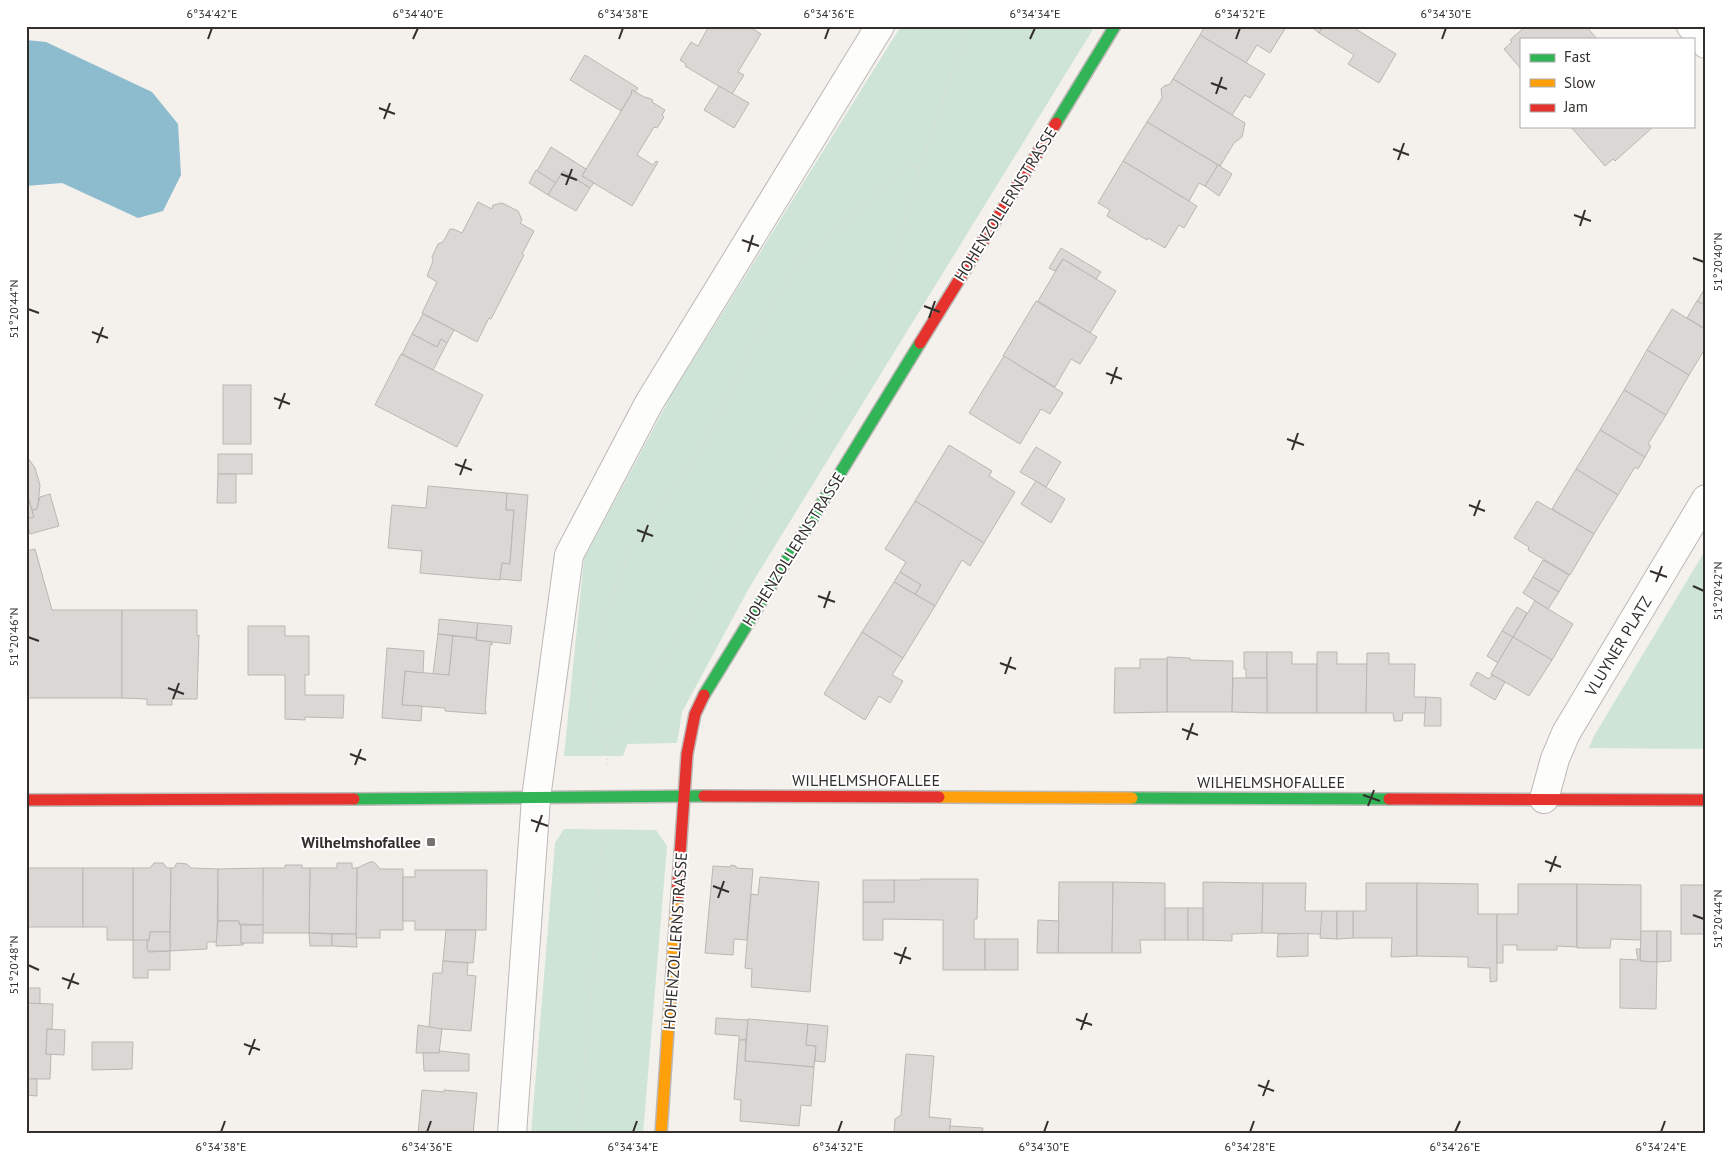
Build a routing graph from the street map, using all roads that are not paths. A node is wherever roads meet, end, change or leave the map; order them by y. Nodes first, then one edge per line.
1 (880, 26) edge
2 (1115, 26) edge
3 (1691, 26) edge
4 (1706, 44) edge
5 (1706, 499) edge
6 (685, 796) junction
7 (536, 798) junction
8 (1544, 799) junction
9 (26, 800) edge
10 (1706, 800) edge
11 (512, 1134) edge
12 (661, 1134) edge

1 - 7 street
2 - 6 street, HOHENZOLLERNSTRASSE
3 - 4 street
5 - 8 street, VLUYNER PLATZ
6 - 7 street, WILHELMSHOFALLEE
6 - 8 street, WILHELMSHOFALLEE
6 - 12 street, HOHENZOLLERNSTRASSE
7 - 9 street, WILHELMSHOFALLEE
7 - 11 street
8 - 10 street, WILHELMSHOFALLEE

